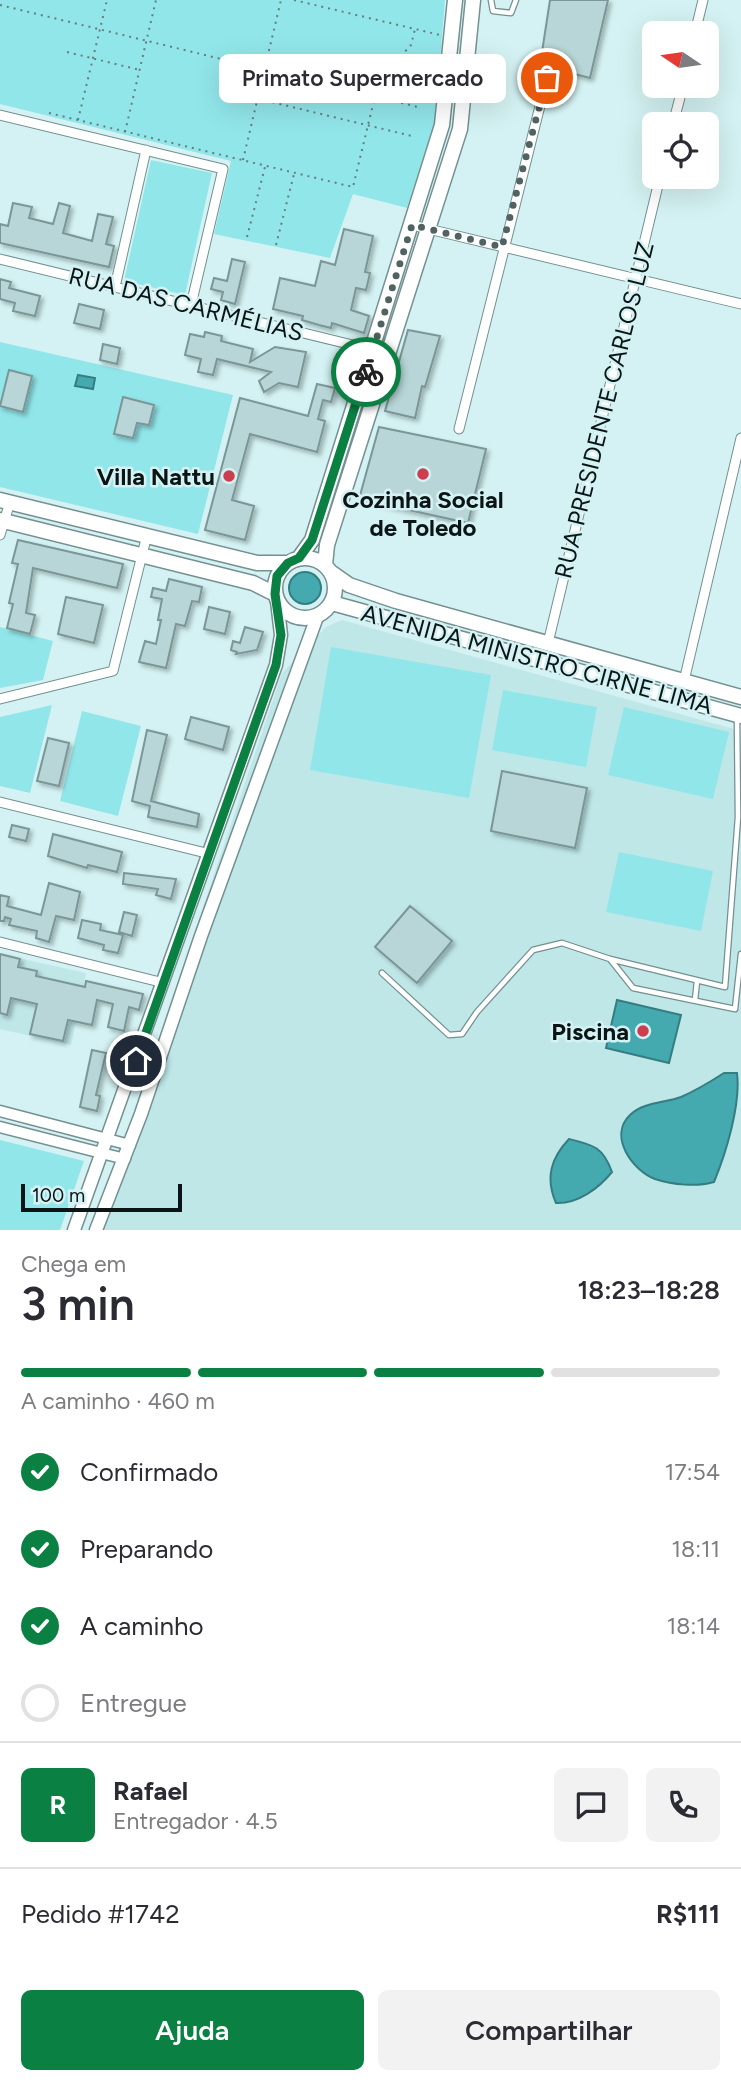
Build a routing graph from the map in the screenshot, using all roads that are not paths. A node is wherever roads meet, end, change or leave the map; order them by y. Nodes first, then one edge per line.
1 (455, 0) edge
2 (473, 0) edge
3 (491, 0) edge
4 (516, 0) edge
5 (703, 0) edge
6 (698, 21) edge
7 (547, 78) dead end
8 (0, 115) edge
9 (146, 150) junction
10 (657, 189) edge
11 (412, 225) junction
12 (427, 229) junction
13 (502, 247) junction
14 (0, 259) edge
15 (636, 279) junction
16 (115, 287) junction
17 (741, 304) edge
18 (191, 305) junction
19 (373, 350) junction
20 (357, 399) junction
21 (372, 404) junction
22 (350, 423) junction
23 (365, 428) junction
24 (459, 429) dead end
25 (741, 439) edge
26 (5, 501) edge
27 (1, 525) edge
28 (147, 536) junction
29 (142, 556) junction
30 (293, 561) junction
31 (328, 569) junction
32 (276, 597) junction
33 (332, 603) junction
34 (317, 617) junction
35 (548, 643) junction
36 (680, 680) junction
37 (671, 696) junction
38 (741, 697) edge
39 (0, 699) edge
40 (739, 715) edge
41 (0, 802) edge
42 (739, 817) edge
43 (210, 854) junction
44 (0, 942) edge
45 (741, 954) edge
46 (610, 959) junction
47 (382, 973) dead end
48 (697, 982) junction
49 (164, 983) junction
50 (695, 1000) junction
51 (0, 1111) edge
52 (0, 1127) edge
53 (109, 1139) junction
54 (130, 1145) junction
55 (103, 1153) junction
56 (125, 1159) junction
57 (74, 1230) edge
58 (96, 1230) edge

1 - 11 main road
2 - 12 main road
3 - 4 lane
5 - 6 street
7 - 13 street
8 - 9 street
9 - 16 street
9 - 18 street
10 - 15 street, RUA PRESIDENTE CARLOS LUZ
11 - 12 street
11 - 19 main road
12 - 13 street
12 - 21 main road
13 - 15 street
13 - 24 street
14 - 16 street, RUA DAS CARMÉLIAS
15 - 17 street
15 - 35 street, RUA PRESIDENTE CARLOS LUZ
16 - 18 street, RUA DAS CARMÉLIAS
18 - 19 street, RUA DAS CARMÉLIAS
19 - 20 main road
20 - 21 main road
20 - 22 main road
21 - 23 main road
22 - 23 main road
22 - 30 main road
23 - 31 main road
25 - 36 street
26 - 27 street
26 - 28 main road
27 - 29 main road
28 - 29 street
28 - 30 main road
29 - 32 main road
29 - 39 street
30 - 31 main road
30 - 32 main road
31 - 33 main road
31 - 35 main road
32 - 34 main road
32 - 43 main road
33 - 34 main road
33 - 37 main road, AVENIDA MINISTRO CIRNE LIMA
34 - 54 main road
35 - 36 main road
36 - 37 main road
36 - 38 main road
37 - 40 main road, AVENIDA MINISTRO CIRNE LIMA
40 - 42 lane
41 - 43 street
42 - 48 lane
43 - 49 main road
44 - 49 street
45 - 50 lane
46 - 47 lane
46 - 48 lane
46 - 50 lane
48 - 50 lane
49 - 53 main road
51 - 53 street
52 - 55 street
53 - 54 street
53 - 55 main road
54 - 56 main road
55 - 56 street
55 - 57 main road
56 - 58 main road

